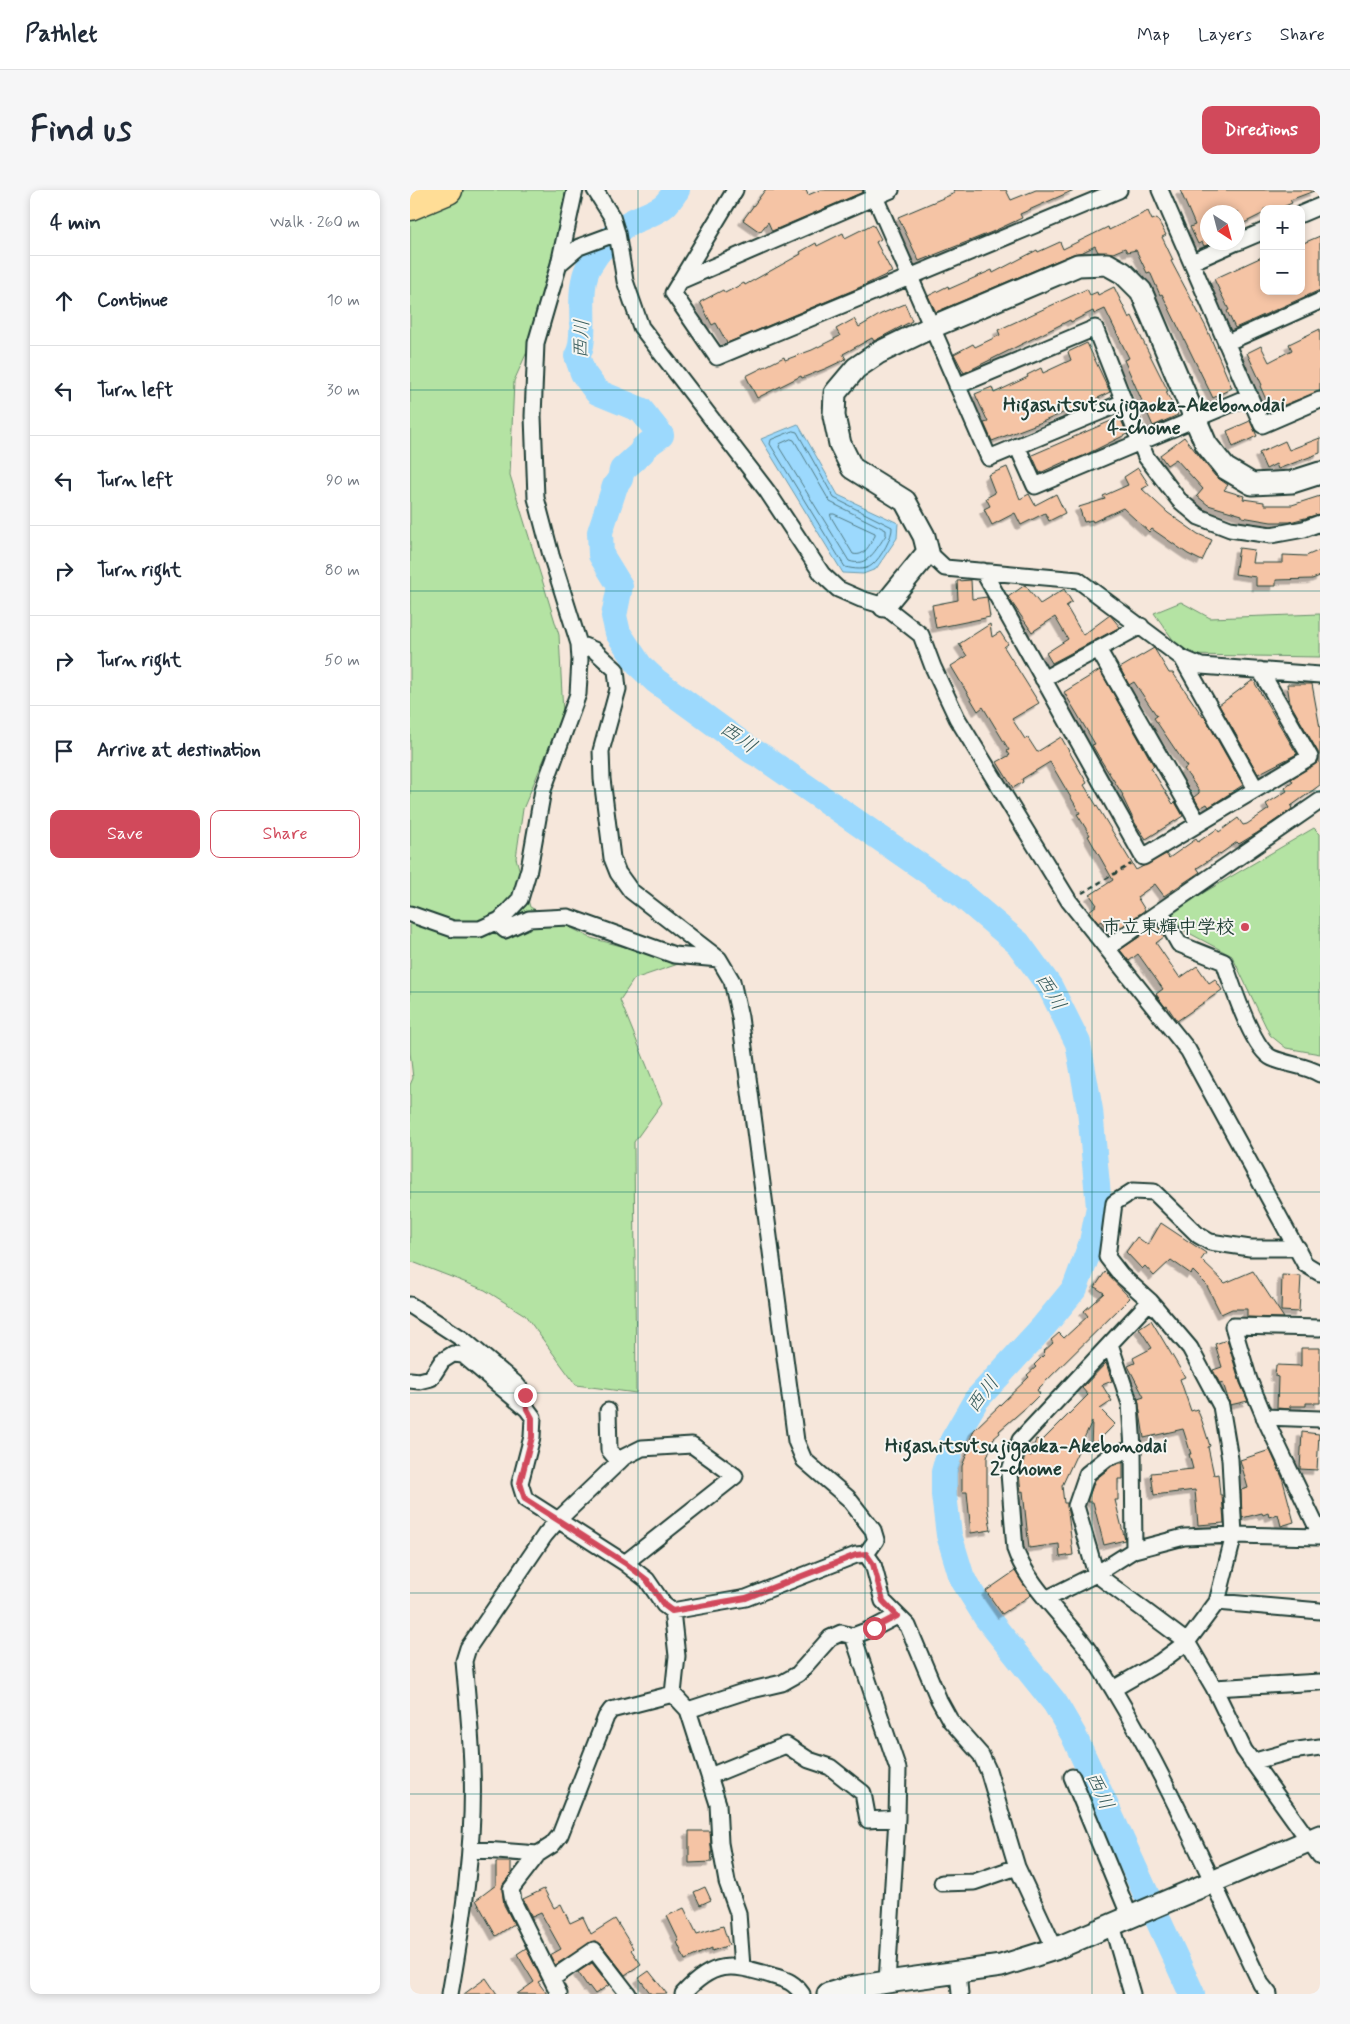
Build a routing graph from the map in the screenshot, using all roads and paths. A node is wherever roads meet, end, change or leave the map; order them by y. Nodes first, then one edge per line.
1 (448, 190) edge
2 (575, 190) edge
3 (596, 190) edge
4 (735, 190) edge
5 (891, 190) edge
6 (1119, 190) edge
7 (1160, 190) edge
8 (873, 194) edge
9 (1084, 197) edge
10 (413, 205) edge
11 (1320, 206) edge
12 (1305, 212) edge
13 (617, 233) junction
14 (1260, 233) edge
15 (1245, 239) edge
16 (1219, 250) edge
17 (1192, 262) junction
18 (559, 264) junction
19 (909, 277) junction
20 (680, 280) junction
21 (1320, 301) edge
22 (932, 327) junction
23 (1226, 343) junction
24 (957, 386) junction
25 (1250, 396) junction
26 (1320, 400) edge
27 (1124, 402) junction
28 (1196, 419) junction
29 (1140, 442) junction
30 (1017, 446) junction
31 (1320, 474) edge
32 (1320, 523) edge
33 (928, 552) junction
34 (983, 571) junction
35 (884, 606) junction
36 (1141, 626) junction
37 (579, 644) junction
38 (1098, 649) junction
39 (1182, 658) junction
40 (1260, 670) junction
41 (1320, 675) edge
42 (1043, 679) junction
43 (1256, 789) junction
44 (1320, 801) edge
45 (1198, 824) junction
46 (1142, 857) junction
47 (1069, 901) junction
48 (1160, 912) junction
49 (410, 914) edge
50 (496, 922) junction
51 (1107, 948) junction
52 (719, 959) junction
53 (1320, 1074) edge
54 (1298, 1248) junction
55 (1320, 1273) edge
56 (1150, 1301) junction
57 (410, 1305) edge
58 (1320, 1328) edge
59 (1110, 1344) junction
60 (410, 1380) edge
61 (527, 1409) junction
62 (608, 1411) dead end
63 (1264, 1417) junction
64 (1320, 1419) edge
65 (1133, 1448) junction
66 (619, 1462) junction
67 (557, 1521) junction
68 (1234, 1535) junction
69 (1320, 1535) edge
70 (1134, 1550) junction
71 (866, 1554) junction
72 (625, 1563) junction
73 (1096, 1574) junction
74 (1046, 1599) junction
75 (1217, 1602) junction
76 (672, 1611) junction
77 (1320, 1611) edge
78 (897, 1616) junction
79 (853, 1636) junction
80 (1187, 1642) junction
81 (1320, 1682) edge
82 (1214, 1688) junction
83 (1113, 1689) junction
84 (674, 1694) junction
85 (688, 1710) junction
86 (1320, 1747) edge
87 (1252, 1762) junction
88 (710, 1776) junction
89 (1072, 1777) dead end
90 (898, 1818) junction
91 (1316, 1845) edge
92 (470, 1849) junction
93 (538, 1854) junction
94 (1017, 1867) junction
95 (1212, 1882) junction
96 (942, 1883) dead end
97 (1121, 1921) junction
98 (1055, 1949) junction
99 (742, 1967) junction
100 (958, 1972) junction
101 (553, 1978) junction
102 (887, 1982) junction
103 (848, 1991) edge
104 (450, 1994) edge
105 (559, 1994) edge
106 (628, 1994) edge
107 (683, 1994) edge
108 (802, 1994) edge
109 (828, 1994) edge
110 (960, 1994) edge
111 (1132, 1994) edge
112 (1269, 1994) edge

1 - 10 highway
2 - 18 street
3 - 13 street
4 - 20 street
5 - 8 street
6 - 9 street
7 - 17 street
8 - 19 street
8 - 20 street
9 - 19 street
11 - 12 street
13 - 18 street
13 - 35 street
14 - 15 street
16 - 17 street
17 - 23 street
18 - 37 street
19 - 20 street
19 - 22 street
21 - 23 street
22 - 24 street
22 - 28 street
22 - 33 street
23 - 25 street
24 - 27 street
24 - 30 street
25 - 26 street
25 - 28 street
27 - 29 street
27 - 30 street
28 - 29 street
28 - 31 street
29 - 30 street
29 - 32 street
33 - 34 street
33 - 35 street
34 - 36 street
34 - 42 street
35 - 47 street
36 - 38 street
36 - 39 street
37 - 50 street
37 - 52 street
38 - 42 street
38 - 45 street
39 - 40 street
39 - 43 street
40 - 41 street
40 - 43 street
42 - 46 street
43 - 45 street
44 - 48 street
45 - 46 street
46 - 47 path
47 - 51 street
48 - 51 street
48 - 53 street
49 - 50 street
50 - 52 street
51 - 54 street
52 - 71 street
54 - 55 street
54 - 56 street
56 - 59 street
56 - 68 street
57 - 61 street
58 - 63 street
59 - 65 street
59 - 74 street
60 - 61 street
61 - 67 street
62 - 66 street
63 - 64 street
63 - 69 street
65 - 70 street
65 - 73 street
66 - 67 street
66 - 72 street
67 - 72 street
67 - 92 street
68 - 69 street
68 - 70 street
68 - 75 street
70 - 73 street
71 - 76 street
71 - 78 street
72 - 76 street
73 - 74 street
73 - 80 street
74 - 83 street
75 - 77 street
75 - 80 street
76 - 84 street
78 - 79 street
78 - 94 street
79 - 85 street
79 - 90 street
80 - 82 street
80 - 83 street
81 - 82 street
82 - 87 street
83 - 95 street
84 - 85 street
84 - 93 street
85 - 88 street
86 - 87 street
87 - 91 street
88 - 90 street
88 - 99 street
89 - 97 street
90 - 102 street
91 - 95 street
92 - 93 street
92 - 104 street
93 - 101 street
94 - 96 street
94 - 98 street
95 - 97 street
95 - 112 street
97 - 98 street
97 - 111 street
98 - 100 street
99 - 107 street
99 - 108 street
100 - 102 street
100 - 110 street
101 - 105 street
101 - 106 street
102 - 103 street
103 - 109 street

